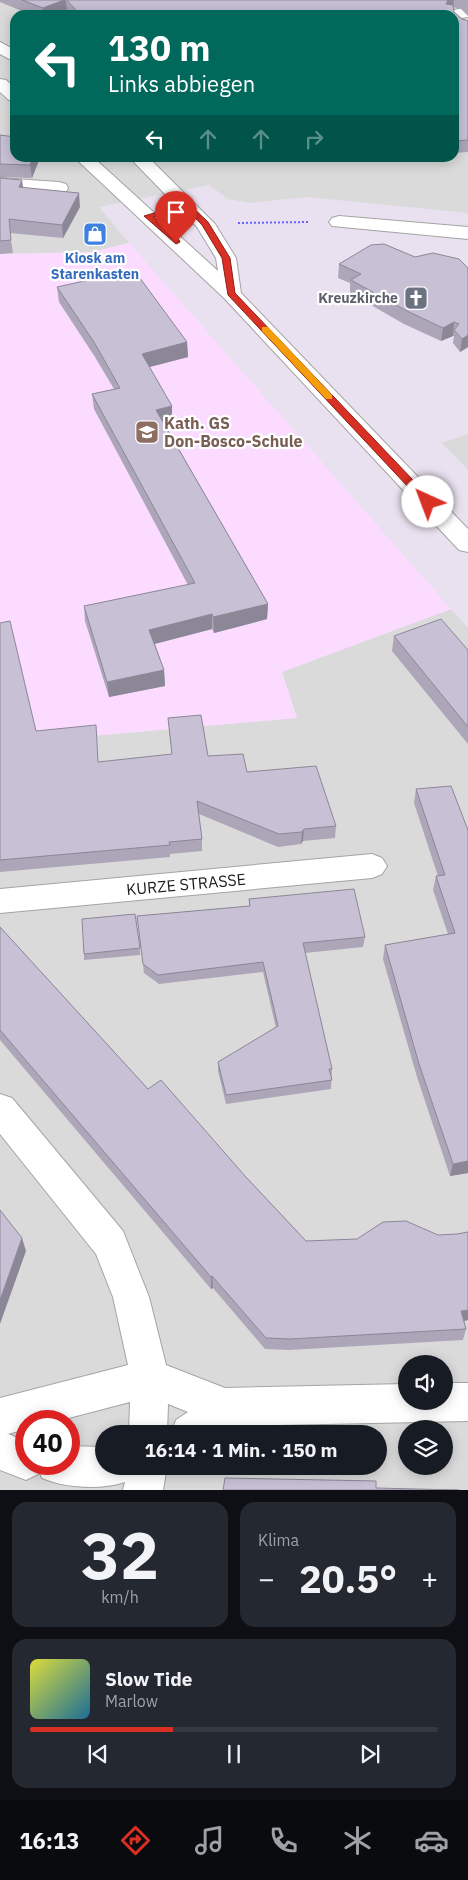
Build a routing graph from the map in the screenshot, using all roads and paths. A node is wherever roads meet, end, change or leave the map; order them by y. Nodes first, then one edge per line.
1 (459, 15) edge
2 (468, 26) edge
3 (0, 84) edge
4 (10, 92) edge
5 (88, 162) edge
6 (143, 162) edge
7 (0, 184) edge
8 (59, 188) dead end
9 (188, 206) junction
10 (148, 216) junction
11 (339, 222) joint
12 (205, 224) junction
13 (468, 233) edge
14 (231, 294) junction
15 (468, 544) edge
16 (372, 866) dead end
17 (0, 901) edge
18 (0, 1109) edge
19 (150, 1378) junction
20 (468, 1402) edge
21 (225, 1407) junction
22 (0, 1417) edge
23 (148, 1425) edge
24 (202, 1425) edge
25 (0, 1451) edge
26 (15, 1456) edge
27 (80, 1467) edge
28 (95, 1467) edge
29 (146, 1475) edge
30 (143, 1490) edge

1 - 2 street
3 - 4 street
5 - 10 street
6 - 9 street
7 - 8 street
9 - 10 street
9 - 12 street
10 - 14 street
11 - 12 path
11 - 13 street
12 - 14 street
14 - 15 street
16 - 17 street, KURZE STRASSE
18 - 19 street
19 - 21 street
19 - 22 street
19 - 23 street
20 - 21 street
21 - 24 street
25 - 26 street
27 - 28 street
29 - 30 street

